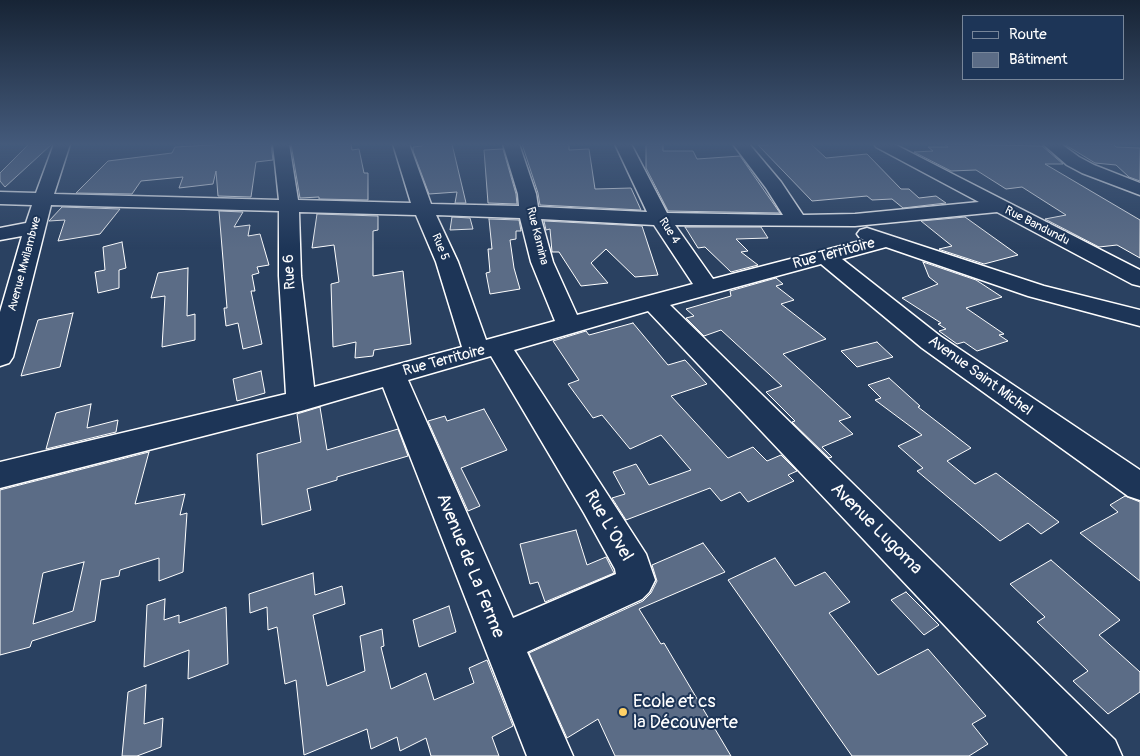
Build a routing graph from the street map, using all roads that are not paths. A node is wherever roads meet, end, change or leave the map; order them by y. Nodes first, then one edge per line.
1 (50, 179) edge
2 (285, 179) edge
3 (412, 179) edge
4 (522, 179) edge
5 (640, 179) edge
6 (768, 179) edge
7 (949, 179) edge
8 (1113, 179) edge
9 (1140, 190) edge
10 (0, 198) edge
11 (43, 199) junction
12 (1000, 206) junction
13 (288, 207) junction
14 (425, 210) junction
15 (528, 212) junction
16 (660, 219) junction
17 (797, 221) junction
18 (830, 221) junction
19 (35, 228) junction
20 (0, 234) edge
21 (885, 241) junction
22 (825, 256) junction
23 (1140, 279) edge
24 (707, 288) junction
25 (653, 302) junction
26 (1140, 318) edge
27 (569, 326) junction
28 (2, 344) edge
29 (488, 349) junction
30 (392, 375) junction
31 (301, 401) junction
32 (0, 474) edge
33 (1140, 488) edge
34 (502, 643) junction
35 (550, 756) edge
36 (1099, 756) edge

1 - 11 street, Avenue Mwilambwe
2 - 13 street, Rue 6
3 - 14 street, Rue 5
4 - 15 street, Rue Kamina
5 - 16 street, Rue 4
6 - 17 street
7 - 12 street, Rue Bandundu
8 - 9 street
10 - 11 street
11 - 13 street
11 - 19 street, Avenue Mwilambwe
12 - 18 street
12 - 23 street, Rue Bandundu
13 - 14 street
13 - 31 street, Rue 6
14 - 15 street
14 - 29 street, Rue 5
15 - 16 street
15 - 27 street, Rue Kamina
16 - 17 street
16 - 24 street, Rue 4
17 - 18 street
18 - 21 street
19 - 20 street
19 - 28 street, Avenue Mwilambwe
21 - 22 street, Rue Territoire
21 - 26 street
22 - 24 street, Rue Territoire
22 - 33 street, Avenue Saint Michel
24 - 25 street, Rue Territoire
25 - 27 street, Rue Territoire
25 - 36 street, Avenue Lugoma
27 - 29 street, Rue Territoire
29 - 30 street, Rue Territoire
29 - 34 street, Rue L'Ovel
30 - 31 street, Rue Territoire
30 - 34 street, Avenue de La Ferme
31 - 32 street, Rue Territoire
34 - 35 street, Avenue de La Ferme

